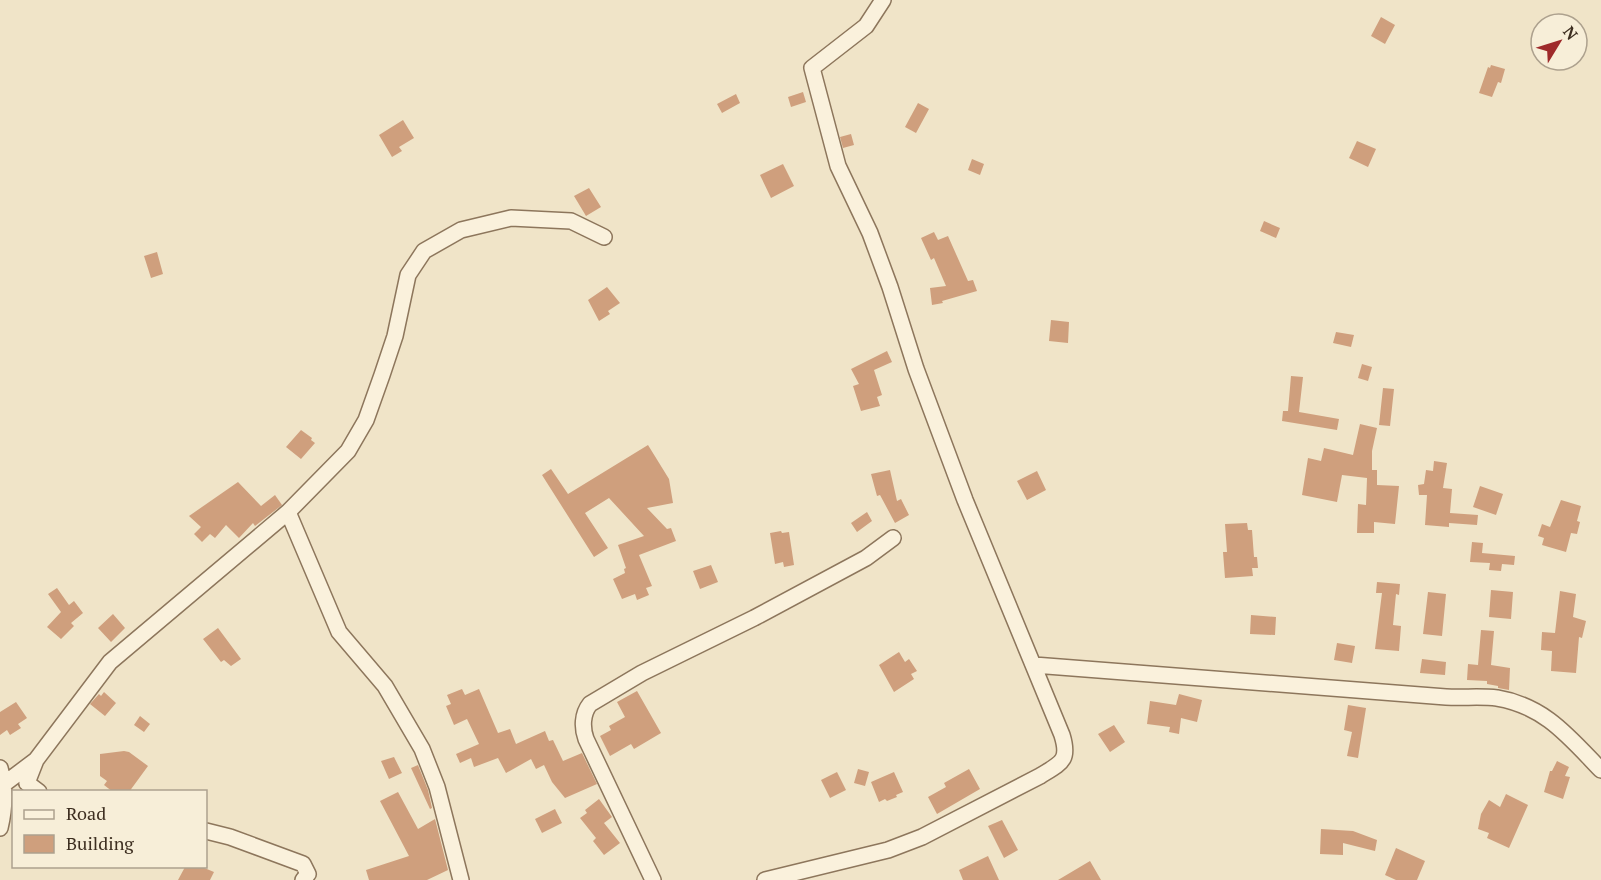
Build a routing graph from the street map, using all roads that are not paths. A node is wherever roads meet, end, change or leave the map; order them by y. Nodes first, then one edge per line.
1 (883, 0) edge
2 (604, 237) dead end
3 (288, 512) junction
4 (893, 538) dead end
5 (1034, 665) junction
6 (36, 760) junction
7 (0, 768) edge
8 (1601, 770) edge
9 (4, 784) junction
10 (36, 790) edge
11 (0, 828) edge
12 (207, 831) edge
13 (303, 880) edge
14 (461, 880) edge
15 (653, 880) edge
16 (765, 880) edge

1 - 5 street
2 - 3 street
3 - 6 street
3 - 14 street
4 - 15 street
5 - 8 street
5 - 16 street
6 - 9 street
6 - 10 street
7 - 9 street
9 - 11 street
12 - 13 street

